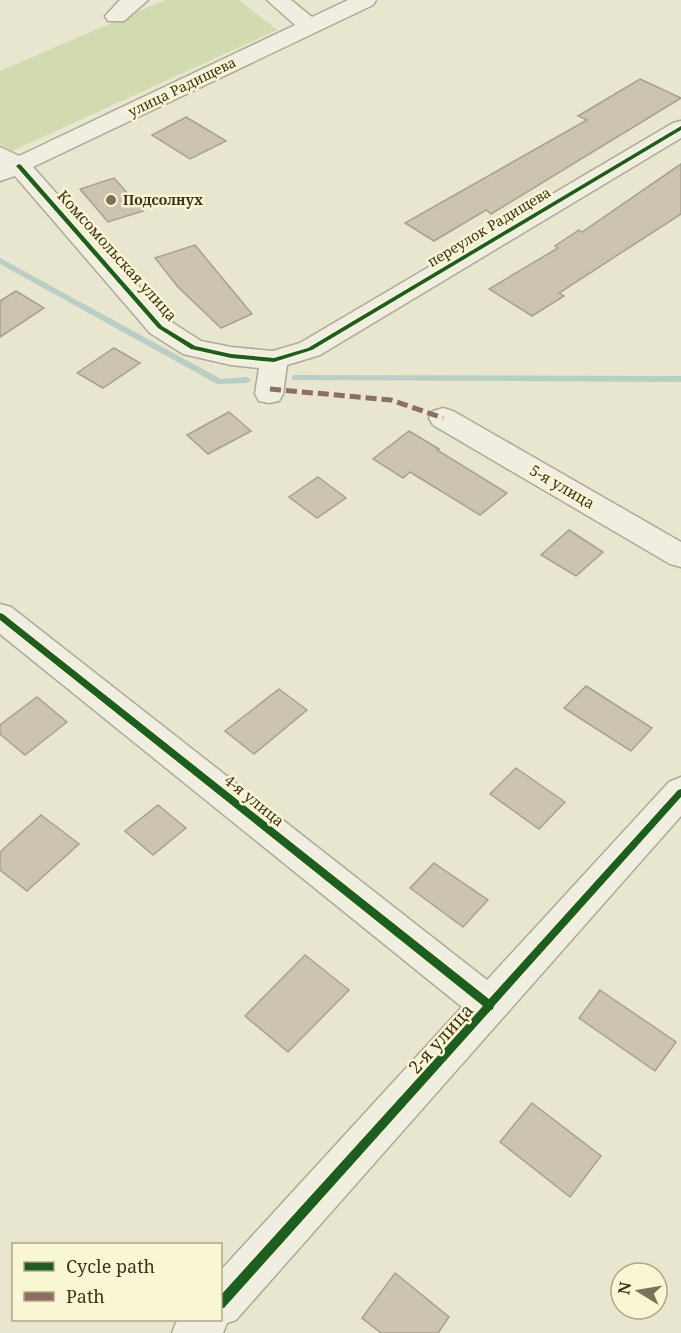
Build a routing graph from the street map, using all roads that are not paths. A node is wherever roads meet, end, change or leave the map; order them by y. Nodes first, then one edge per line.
1 (137, 0) edge
2 (278, 0) edge
3 (364, 0) edge
4 (116, 16) dead end
5 (309, 27) junction
6 (681, 128) edge
7 (6, 165) edge
8 (310, 349) joint
9 (274, 360) junction
10 (269, 394) dead end
11 (443, 417) dead end
12 (681, 556) edge
13 (0, 616) edge
14 (681, 792) edge
15 (490, 1006) junction
16 (222, 1302) edge
17 (205, 1321) edge
18 (194, 1333) edge

1 - 4 street
2 - 5 street
3 - 5 street, улица Радищева
5 - 7 street, улица Радищева
6 - 8 street, переулок Радищева
7 - 9 street, Комсомольская улица
8 - 9 street, Комсомольская улица
9 - 10 street
11 - 12 street, 5-я улица
13 - 15 street, 4-я улица
14 - 15 street, 2-я улица
15 - 16 street, 2-я улица
17 - 18 street

